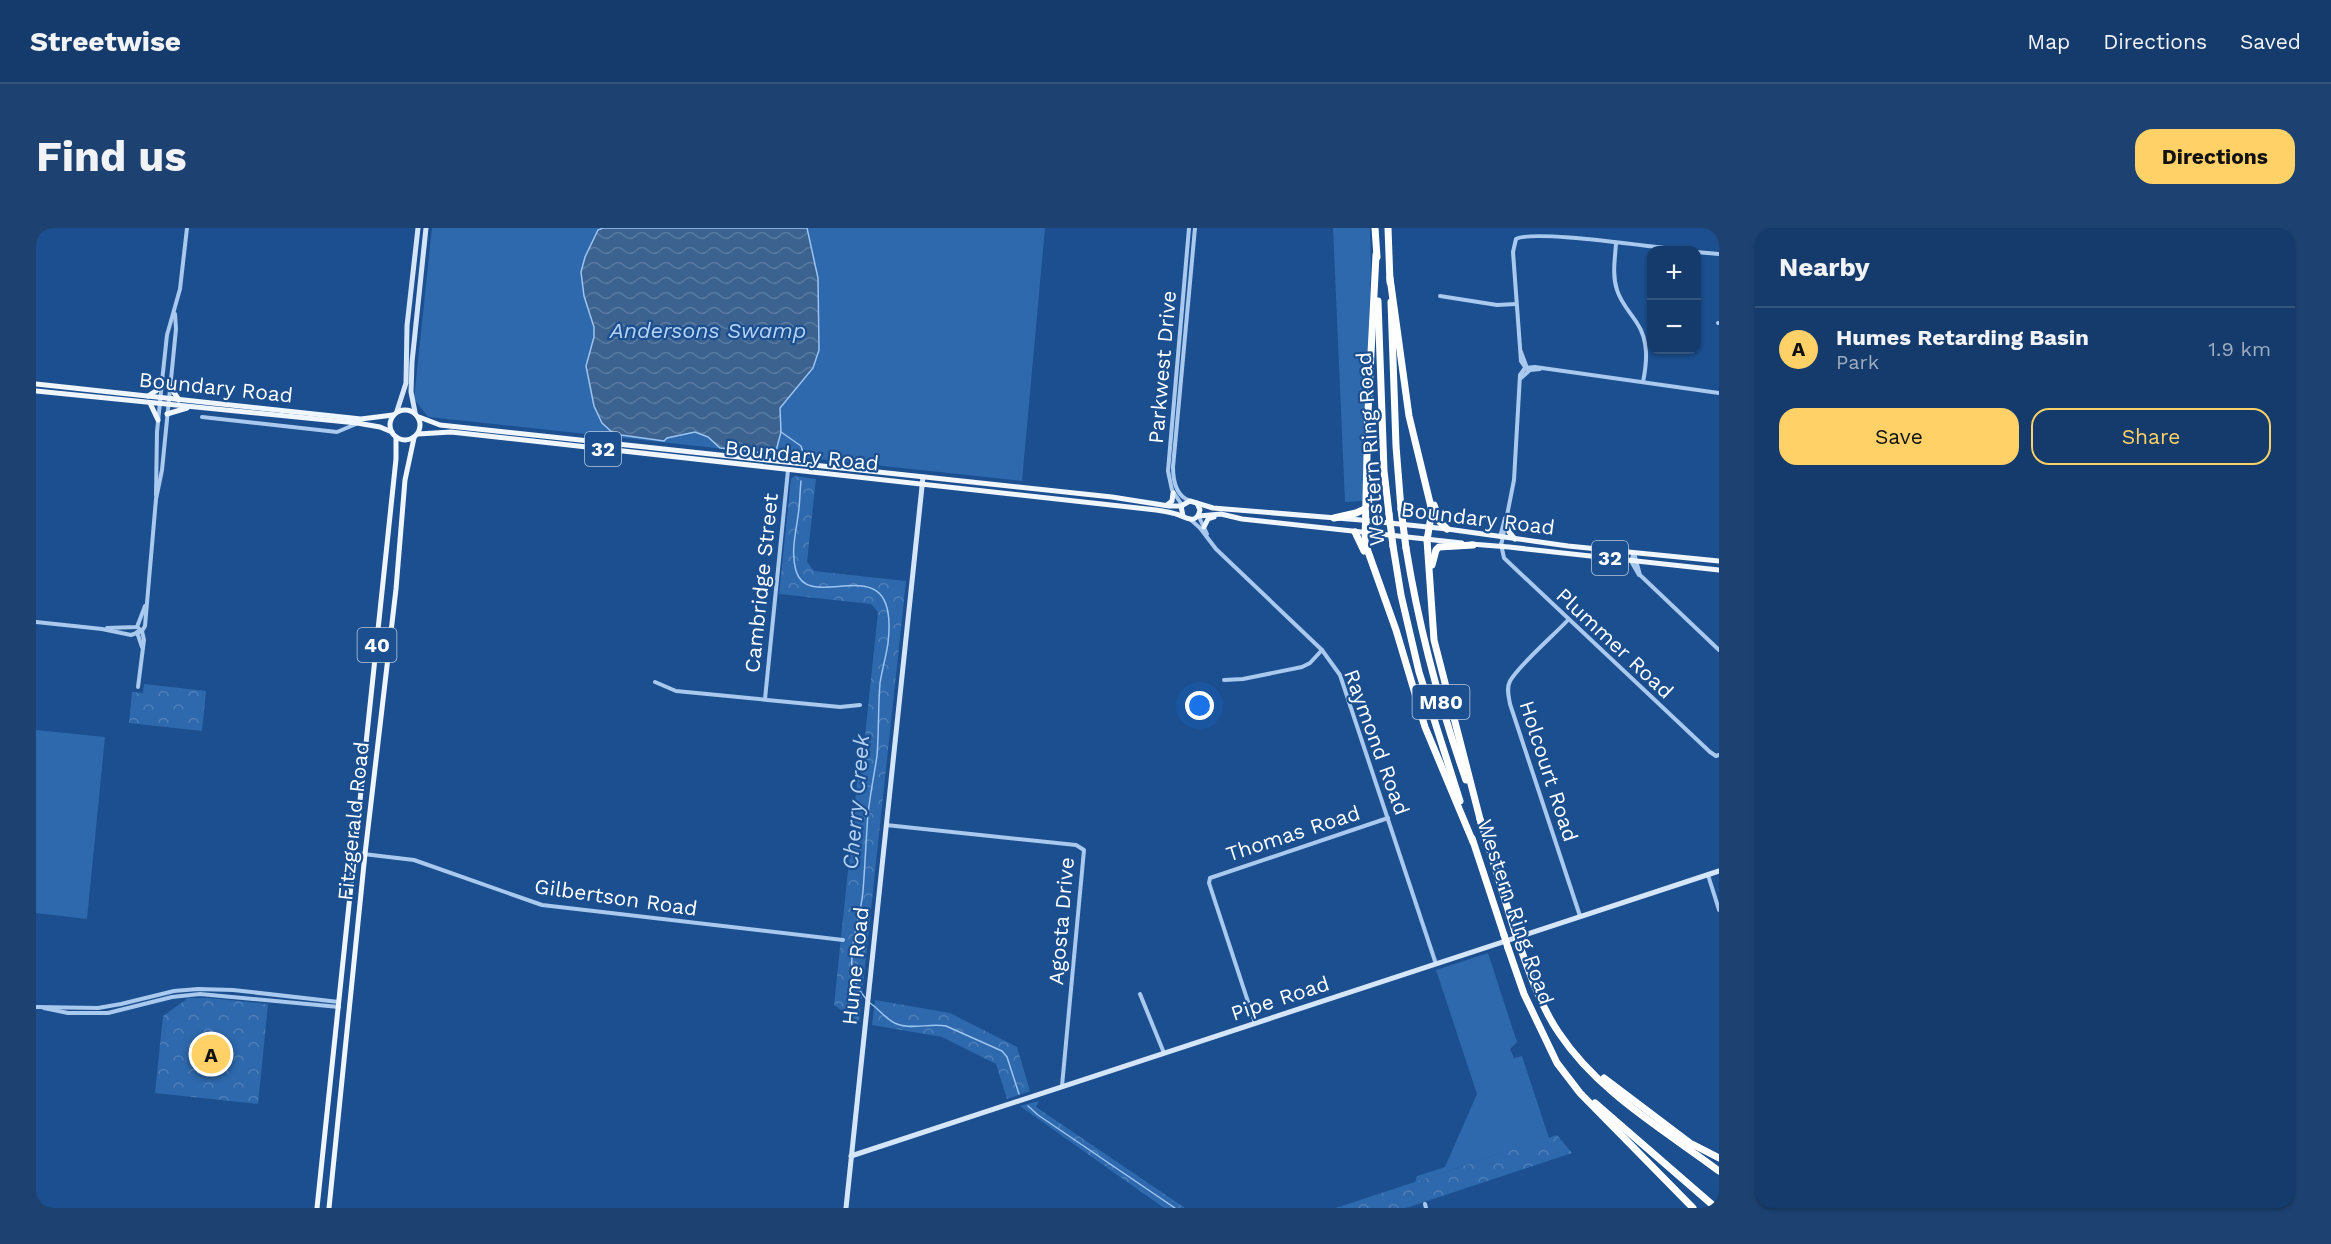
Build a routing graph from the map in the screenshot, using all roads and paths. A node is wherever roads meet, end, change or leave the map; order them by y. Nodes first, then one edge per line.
1 (187, 228) edge
2 (418, 228) edge
3 (426, 228) edge
4 (1189, 228) edge
5 (1195, 228) edge
6 (1375, 228) edge
7 (1388, 228) edge
8 (1616, 243) junction
9 (1647, 246) edge
10 (1701, 252) edge
11 (1719, 254) edge
12 (1376, 255) junction
13 (1390, 278) junction
14 (1440, 296) dead end
15 (1516, 304) junction
16 (175, 314) junction
17 (1526, 369) junction
18 (1643, 382) junction
19 (36, 384) edge
20 (47, 385) junction
21 (169, 385) junction
22 (162, 387) junction
23 (36, 391) edge
24 (47, 392) junction
25 (1719, 393) edge
26 (148, 396) junction
27 (179, 400) junction
28 (164, 402) junction
29 (150, 404) junction
30 (188, 407) junction
31 (222, 410) junction
32 (395, 413) junction
33 (167, 414) junction
34 (417, 415) junction
35 (1175, 415) junction
36 (202, 417) dead end
37 (158, 420) junction
38 (226, 420) junction
39 (357, 423) junction
40 (394, 434) junction
41 (416, 436) junction
42 (156, 442) junction
43 (164, 443) junction
44 (788, 462) junction
45 (1420, 462) junction
46 (788, 470) junction
47 (923, 477) junction
48 (922, 485) junction
49 (1173, 492) junction
50 (156, 499) junction
51 (1194, 502) junction
52 (1182, 505) junction
53 (1165, 506) junction
54 (1367, 508) junction
55 (1221, 514) junction
56 (1183, 516) junction
57 (1198, 516) junction
58 (1334, 518) junction
59 (1506, 519) junction
60 (1191, 520) junction
61 (1366, 520) junction
62 (1204, 527) junction
63 (1429, 527) junction
64 (1447, 529) junction
65 (1355, 532) junction
66 (1365, 534) junction
67 (1502, 537) junction
68 (1208, 539) junction
69 (1516, 539) junction
70 (1427, 540) junction
71 (1473, 545) junction
72 (1501, 546) junction
73 (1634, 553) junction
74 (1719, 561) edge
75 (1633, 563) junction
76 (1372, 567) junction
77 (1719, 570) edge
78 (1430, 577) junction
79 (146, 602) junction
80 (1568, 620) junction
81 (36, 622) edge
82 (137, 627) junction
83 (102, 629) junction
84 (139, 632) junction
85 (377, 644) junction
86 (389, 645) junction
87 (1322, 650) junction
88 (1719, 650) edge
89 (1224, 680) dead end
90 (655, 682) dead end
91 (138, 687) dead end
92 (765, 699) junction
93 (860, 705) dead end
94 (1717, 756) edge
95 (1388, 818) junction
96 (1481, 823) junction
97 (886, 825) junction
98 (1473, 842) junction
99 (355, 853) junction
100 (365, 854) junction
101 (1719, 871) edge
102 (1707, 874) junction
103 (1719, 910) edge
104 (1580, 916) junction
105 (843, 940) dead end
106 (1436, 964) junction
107 (233, 990) junction
108 (1140, 994) dead end
109 (233, 996) junction
110 (310, 998) junction
111 (131, 1002) junction
112 (309, 1004) junction
113 (339, 1004) junction
114 (350, 1005) junction
115 (38, 1007) edge
116 (98, 1008) junction
117 (133, 1008) junction
118 (99, 1014) junction
119 (1255, 1023) junction
120 (1558, 1032) junction
121 (1545, 1039) junction
122 (1164, 1053) junction
123 (1062, 1086) junction
124 (851, 1156) junction
125 (1719, 1158) edge
126 (1719, 1171) edge
127 (317, 1208) edge
128 (329, 1208) edge
129 (846, 1208) edge
130 (1693, 1208) edge
131 (1716, 1208) edge

1 - 16 street
2 - 32 street
3 - 34 street
4 - 35 street, Parkwest Drive
5 - 35 street, Parkwest Drive
6 - 12 highway, Western Ring Road / M80
7 - 13 highway, Western Ring Road / M80
8 - 9 street
8 - 15 street
8 - 18 street
10 - 11 street
12 - 54 highway
12 - 98 highway, Western Ring Road / M80, bridge
13 - 45 highway
13 - 96 highway, Western Ring Road / M80, bridge
14 - 15 street
15 - 17 street
16 - 21 street
16 - 22 street
17 - 18 street
17 - 59 street
18 - 25 street
19 - 20 main road, Boundary Road
20 - 24 main road
20 - 26 main road, Boundary Road
21 - 27 main road
21 - 28 street
22 - 26 main road
22 - 28 street
23 - 24 main road, Boundary Road
24 - 29 main road, Boundary Road
26 - 28 main road, Boundary Road
27 - 28 main road, Boundary Road
27 - 32 main road, Boundary Road
28 - 29 main road, Boundary Road
28 - 30 main road, Boundary Road
28 - 33 street
28 - 37 street
29 - 37 main road
30 - 31 main road, Boundary Road
30 - 33 main road
31 - 38 street, Boundary Road
31 - 39 main road, Boundary Road
32 - 34 main road
32 - 40 main road, 40
33 - 43 street
34 - 41 main road, 40
34 - 44 main road, Boundary Road / 32
35 - 49 street, Parkwest Drive
35 - 51 street, Parkwest Drive
36 - 38 street, Boundary Road
37 - 42 street
38 - 39 street, Boundary Road
39 - 40 main road, Boundary Road
40 - 41 main road
40 - 85 main road, Fitzgerald Road / 40
41 - 46 main road, Boundary Road / 32
41 - 86 main road, Fitzgerald Road / 40
42 - 43 street
42 - 50 street
43 - 50 street
44 - 46 main road
44 - 47 main road, Boundary Road / 32
45 - 63 highway
45 - 64 highway
46 - 48 main road, Boundary Road / 32
46 - 92 street, Cambridge Street
47 - 48 street, Hume Road
47 - 53 main road, Boundary Road / 32
48 - 56 main road, Boundary Road / 32
48 - 97 street, Hume Road
49 - 52 street, Parkwest Drive
49 - 53 main road
50 - 79 street
51 - 52 main road, 32
51 - 57 main road
51 - 58 main road, Boundary Road / 32
52 - 53 main road, Boundary Road / 32
52 - 56 main road
54 - 58 highway
54 - 61 highway
55 - 57 main road, Boundary Road / 32
55 - 62 main road
55 - 65 main road, Boundary Road / 32
56 - 60 main road, 32
57 - 60 main road, 32
57 - 62 street, Raymond Road
58 - 61 main road, Boundary Road / 32
59 - 67 street
59 - 69 main road
60 - 68 street, Raymond Road
61 - 63 main road, Boundary Road / 32
61 - 66 highway
62 - 68 street, Raymond Road
63 - 64 main road, Boundary Road / 32
63 - 70 highway
64 - 67 main road, Boundary Road / 32
65 - 66 main road, Boundary Road / 32
65 - 76 highway
66 - 70 main road, Boundary Road / 32
66 - 76 highway
67 - 69 main road, Boundary Road / 32
67 - 72 street
68 - 87 street, Raymond Road
69 - 73 main road, Boundary Road / 32
70 - 71 main road, Boundary Road / 32
70 - 78 highway
71 - 72 main road, Boundary Road / 32
71 - 78 highway
72 - 75 main road, Boundary Road / 32
72 - 80 street, Plummer Road
73 - 74 main road, Boundary Road / 32
73 - 75 street
75 - 77 main road, 32
75 - 88 street
76 - 98 highway
78 - 96 highway
79 - 82 street
79 - 84 street
80 - 94 street, Plummer Road
80 - 104 street, Holcourt Road
81 - 83 street
82 - 83 street
82 - 84 street
83 - 84 street
84 - 91 street
85 - 86 main road
85 - 99 main road, Fitzgerald Road / 40
86 - 100 main road, Fitzgerald Road / 40
87 - 89 street
87 - 95 street, Raymond Road
90 - 92 street
92 - 93 street
95 - 106 street, Raymond Road
95 - 119 street, Thomas Road
96 - 120 highway, Western Ring Road / M80, bridge
97 - 123 street, Agosta Drive
97 - 124 street, Hume Road
98 - 121 highway, Western Ring Road / M80, bridge
99 - 100 street, Gilbertson Road
99 - 113 main road, Fitzgerald Road / 40
100 - 105 street, Gilbertson Road
100 - 114 main road, Fitzgerald Road / 40
101 - 102 street, Pipe Road
102 - 103 street
102 - 104 street, Pipe Road
104 - 106 street, Pipe Road
106 - 119 street, Pipe Road
107 - 109 street
107 - 110 street
107 - 111 street
108 - 122 street
109 - 112 street
109 - 117 street
110 - 112 street
110 - 113 street
111 - 116 street
111 - 117 street
112 - 113 street
113 - 114 main road
113 - 127 main road, Fitzgerald Road / 40
114 - 128 main road, Fitzgerald Road / 40
115 - 116 street
115 - 118 street
116 - 118 street
117 - 118 street
119 - 122 street, Pipe Road
120 - 125 highway
120 - 126 highway
121 - 130 highway
121 - 131 highway
122 - 123 street, Pipe Road
123 - 124 street, Pipe Road
124 - 129 street, Hume Road

